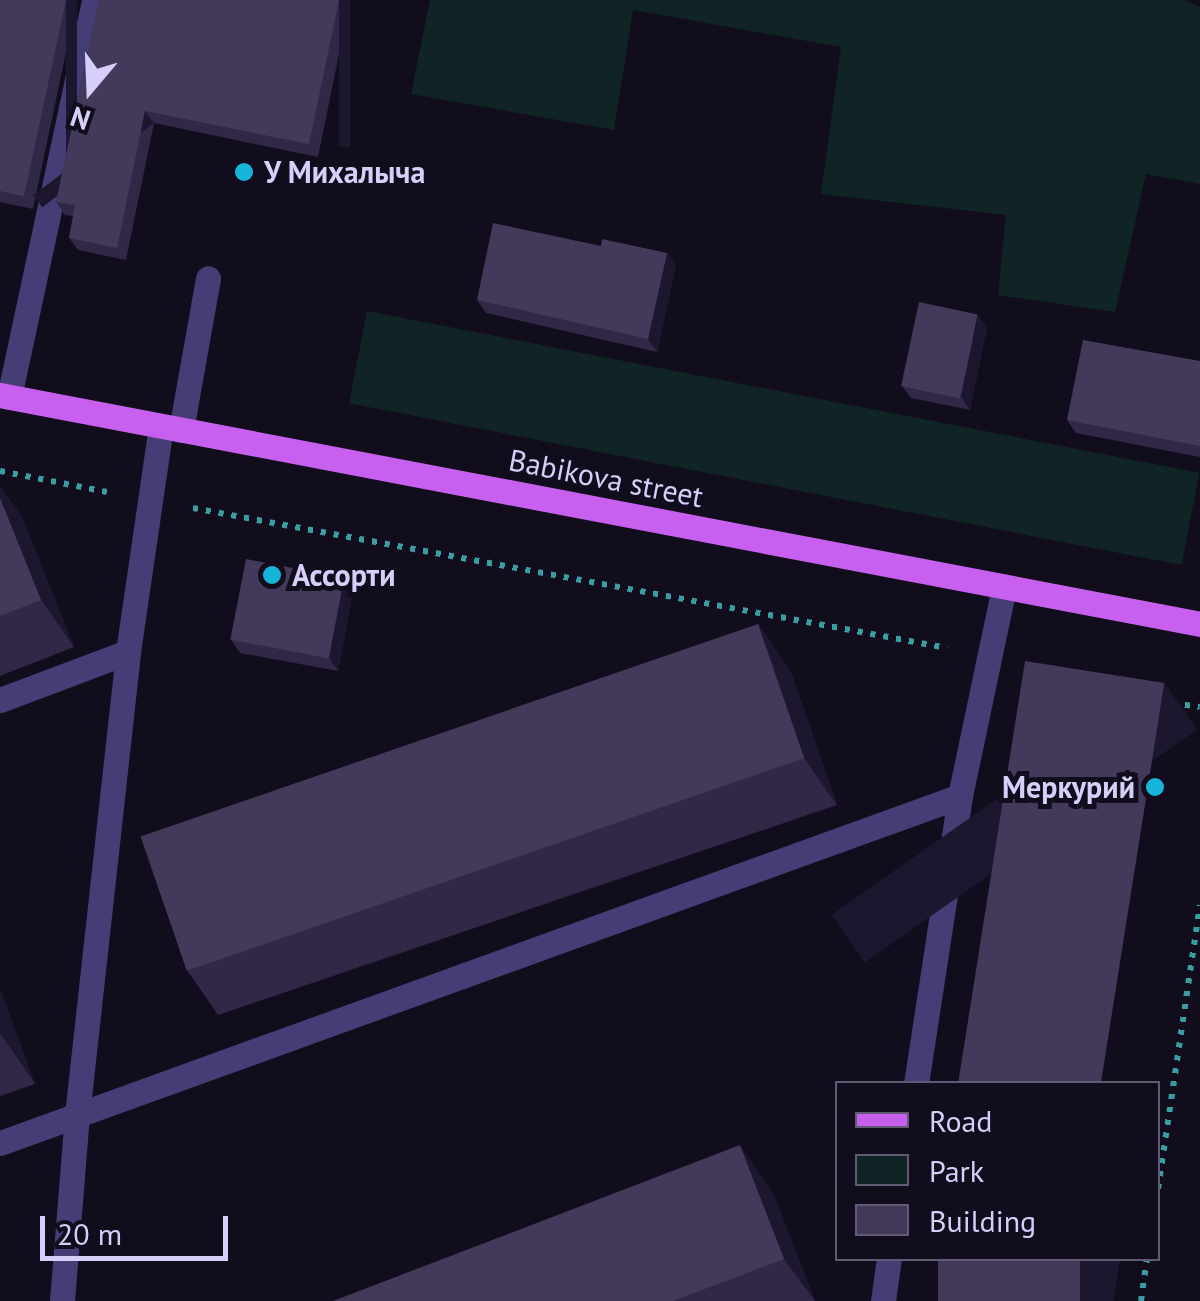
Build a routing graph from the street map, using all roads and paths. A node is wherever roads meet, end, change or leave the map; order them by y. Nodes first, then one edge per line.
1 (94, 0) edge
2 (208, 278) dead end
3 (5, 396) edge
4 (170, 428) junction
5 (0, 471) edge
6 (147, 499) junction
7 (1004, 587) junction
8 (1200, 624) edge
9 (128, 652) junction
10 (990, 656) junction
11 (0, 700) edge
12 (1164, 702) edge
13 (1200, 708) edge
14 (960, 796) junction
15 (1200, 905) edge
16 (916, 1081) edge
17 (78, 1115) junction
18 (0, 1143) edge
19 (1160, 1175) edge
20 (890, 1261) edge
21 (1147, 1261) edge
22 (62, 1301) edge
23 (883, 1301) edge
24 (1141, 1301) edge

1 - 3 lane
2 - 4 lane
3 - 4 main road, Babikova street
4 - 6 lane
4 - 7 main road, Babikova street
5 - 6 path
6 - 9 lane
6 - 10 path
7 - 8 main road, Babikova street
7 - 10 lane
9 - 11 lane
9 - 17 lane
10 - 14 lane
12 - 13 path
14 - 16 lane
14 - 17 lane
15 - 19 path
17 - 18 lane
17 - 22 lane
20 - 23 lane
21 - 24 path

